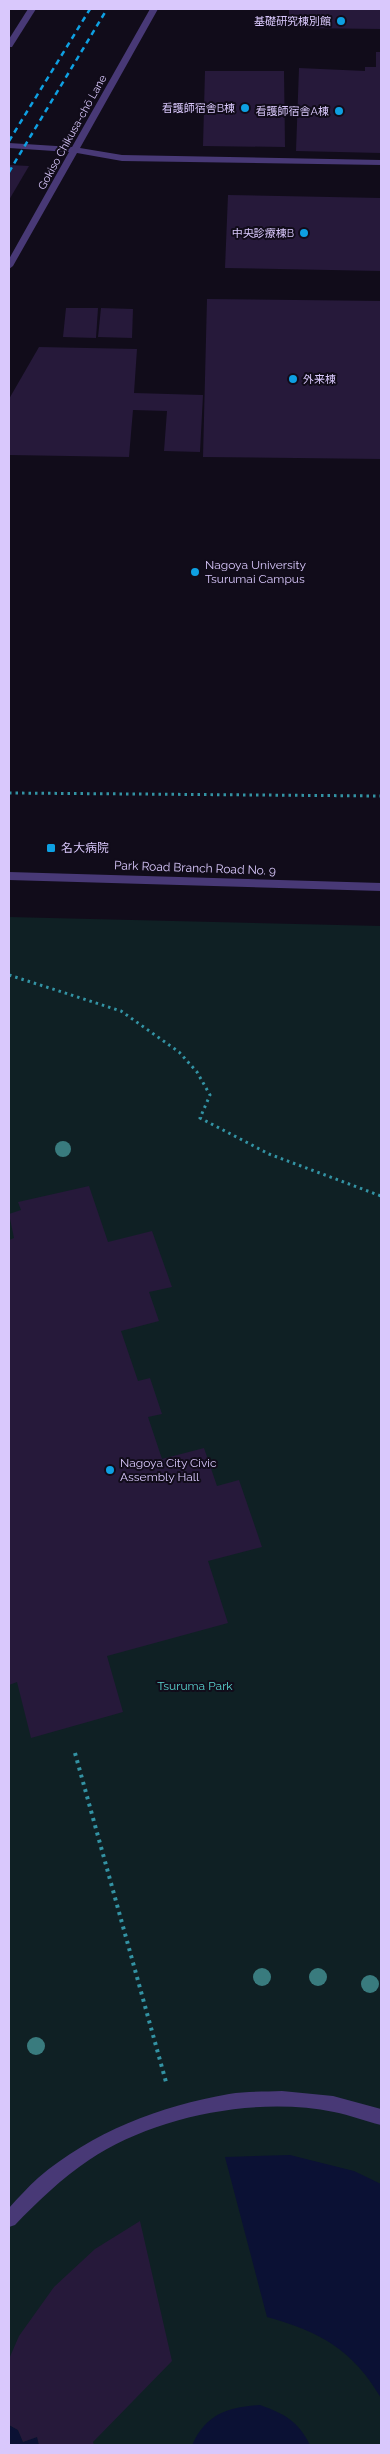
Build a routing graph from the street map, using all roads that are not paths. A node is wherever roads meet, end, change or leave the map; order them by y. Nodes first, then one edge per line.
1 (32, 9) edge
2 (154, 9) edge
3 (9, 45) edge
4 (9, 145) edge
5 (74, 150) junction
6 (381, 163) edge
7 (9, 266) edge
8 (9, 876) edge
9 (381, 886) edge
10 (381, 2117) edge
11 (9, 2219) edge

1 - 3 street
2 - 5 street, Gokiso Chikusa-chō Lane
4 - 5 street
5 - 6 street
5 - 7 street, Gokiso Chikusa-chō Lane
8 - 9 street, Park Road Branch Road No. 9
10 - 11 street

